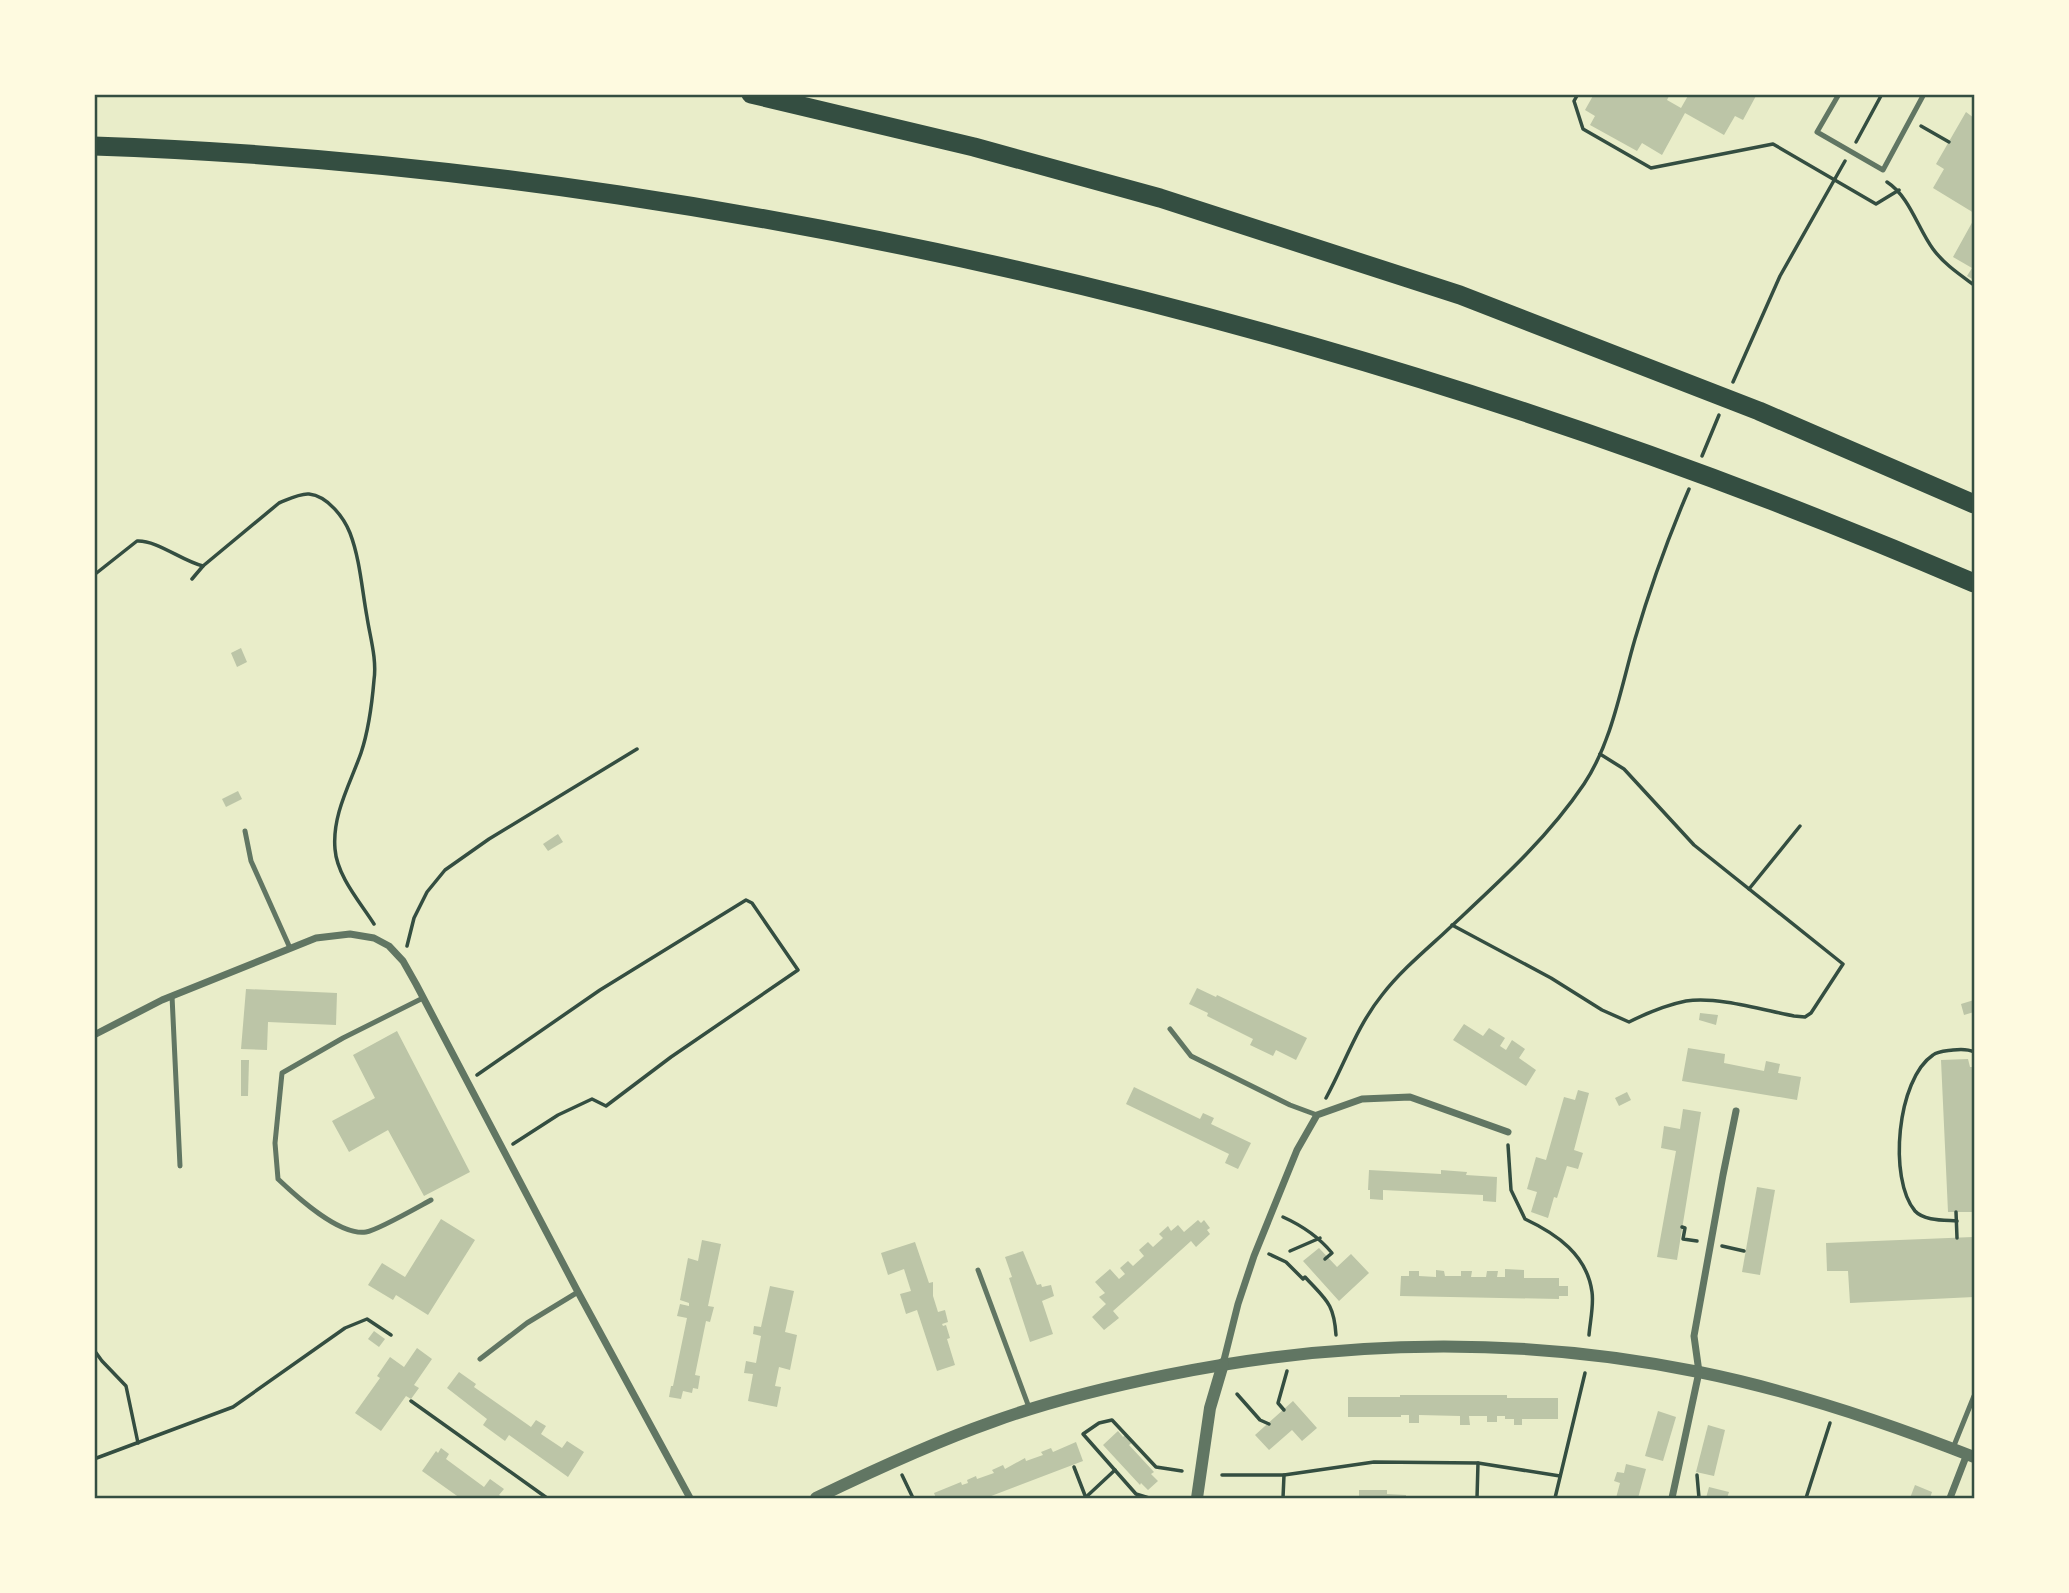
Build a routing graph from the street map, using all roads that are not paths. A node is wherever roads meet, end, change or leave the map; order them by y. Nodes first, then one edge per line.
1 (751, 94) edge
2 (1839, 94) edge
3 (1924, 94) edge
4 (94, 146) edge
5 (1975, 504) edge
6 (1975, 583) edge
7 (245, 831) dead end
8 (290, 948) junction
9 (172, 996) junction
10 (423, 998) junction
11 (1170, 1030) dead end
12 (94, 1034) edge
13 (1736, 1111) dead end
14 (1317, 1115) junction
15 (1508, 1132) road end
16 (180, 1166) dead end
17 (431, 1200) dead end
18 (978, 1270) dead end
19 (578, 1293) junction
20 (480, 1359) dead end
21 (1223, 1364) junction
22 (1699, 1372) junction
23 (1975, 1396) edge
24 (1030, 1410) junction
25 (1953, 1448) junction
26 (1971, 1456) edge
27 (690, 1499) edge
28 (816, 1499) edge
29 (1198, 1499) edge
30 (1672, 1499) edge
31 (1950, 1499) edge

1 - 5 highway
2 - 3 lane
4 - 6 highway
7 - 8 lane
8 - 9 street
8 - 10 street
9 - 12 street
9 - 16 lane
10 - 17 lane
10 - 19 street
11 - 14 lane
13 - 22 street
14 - 15 street
14 - 21 street
18 - 24 lane
19 - 20 lane
19 - 27 street
21 - 22 street
21 - 24 street
21 - 29 street
22 - 25 street
22 - 30 street
23 - 25 lane
24 - 28 street
25 - 26 street
26 - 31 street

